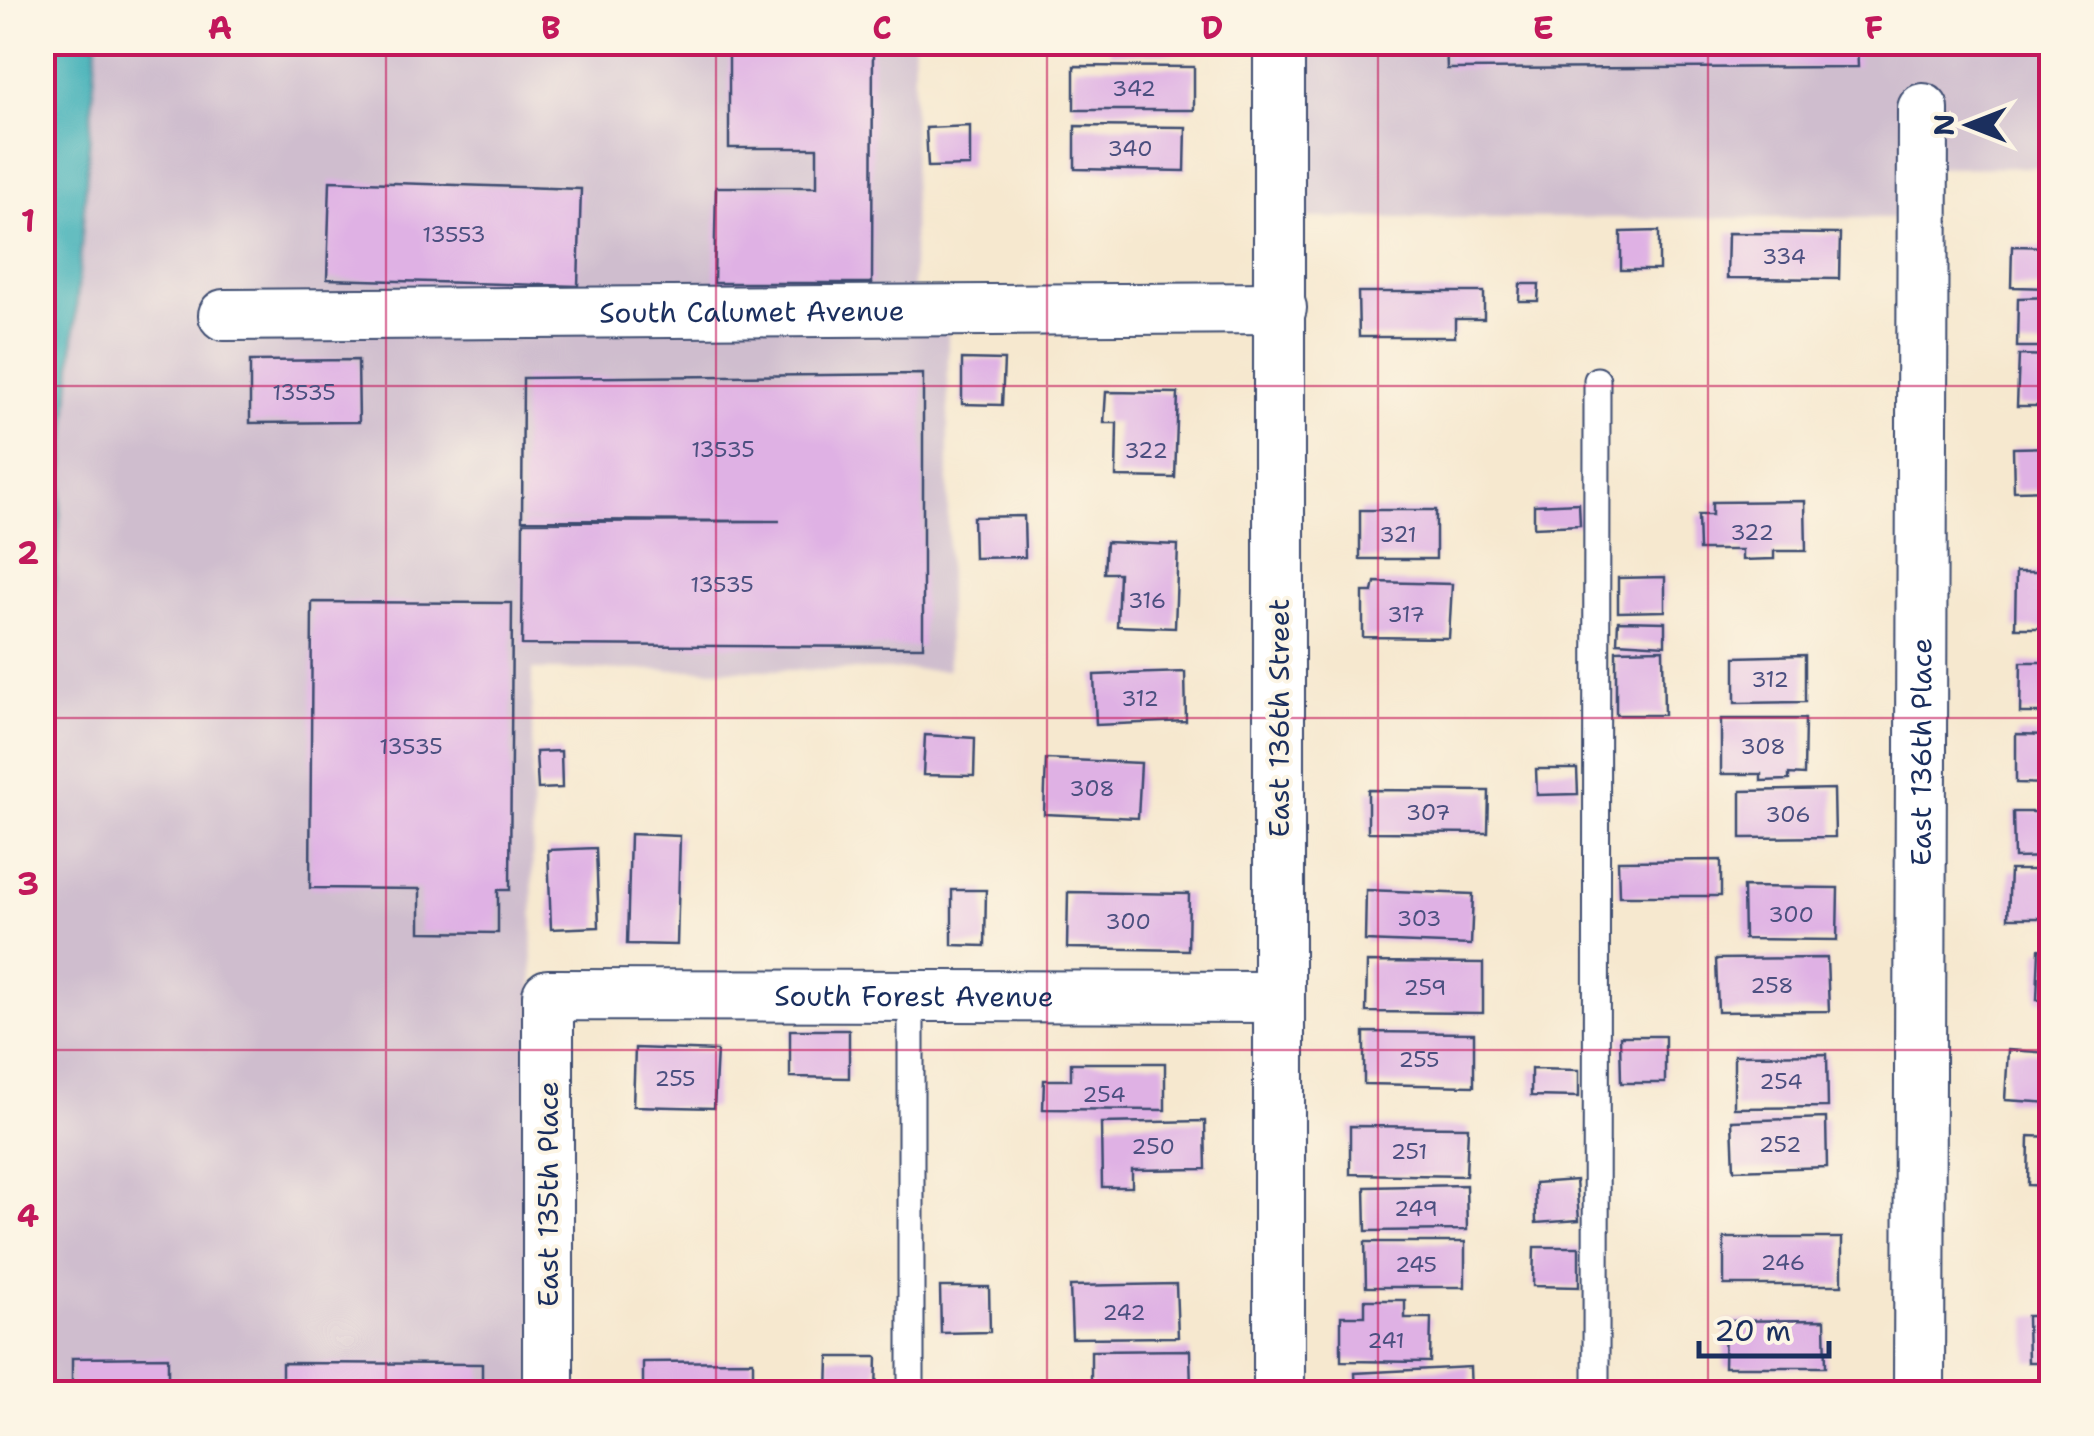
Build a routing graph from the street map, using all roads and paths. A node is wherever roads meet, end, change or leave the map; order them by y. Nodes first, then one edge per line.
1 (1279, 42) edge
2 (1923, 108) dead end
3 (1280, 308) junction
4 (224, 315) dead end
5 (1597, 380) dead end
6 (548, 995) joint
7 (911, 996) junction
8 (1278, 997) junction
9 (548, 1394) edge
10 (911, 1394) edge
11 (1279, 1394) edge
12 (1596, 1394) edge
13 (1918, 1394) edge

1 - 3 street, East 136th Street
2 - 13 street, East 136th Place
3 - 4 street, South Calumet Avenue
3 - 8 street, East 136th Street
5 - 12 lane
6 - 7 street, South Forest Avenue
6 - 9 street, East 135th Place
7 - 8 street, South Forest Avenue
7 - 10 lane
8 - 11 street, East 136th Street

